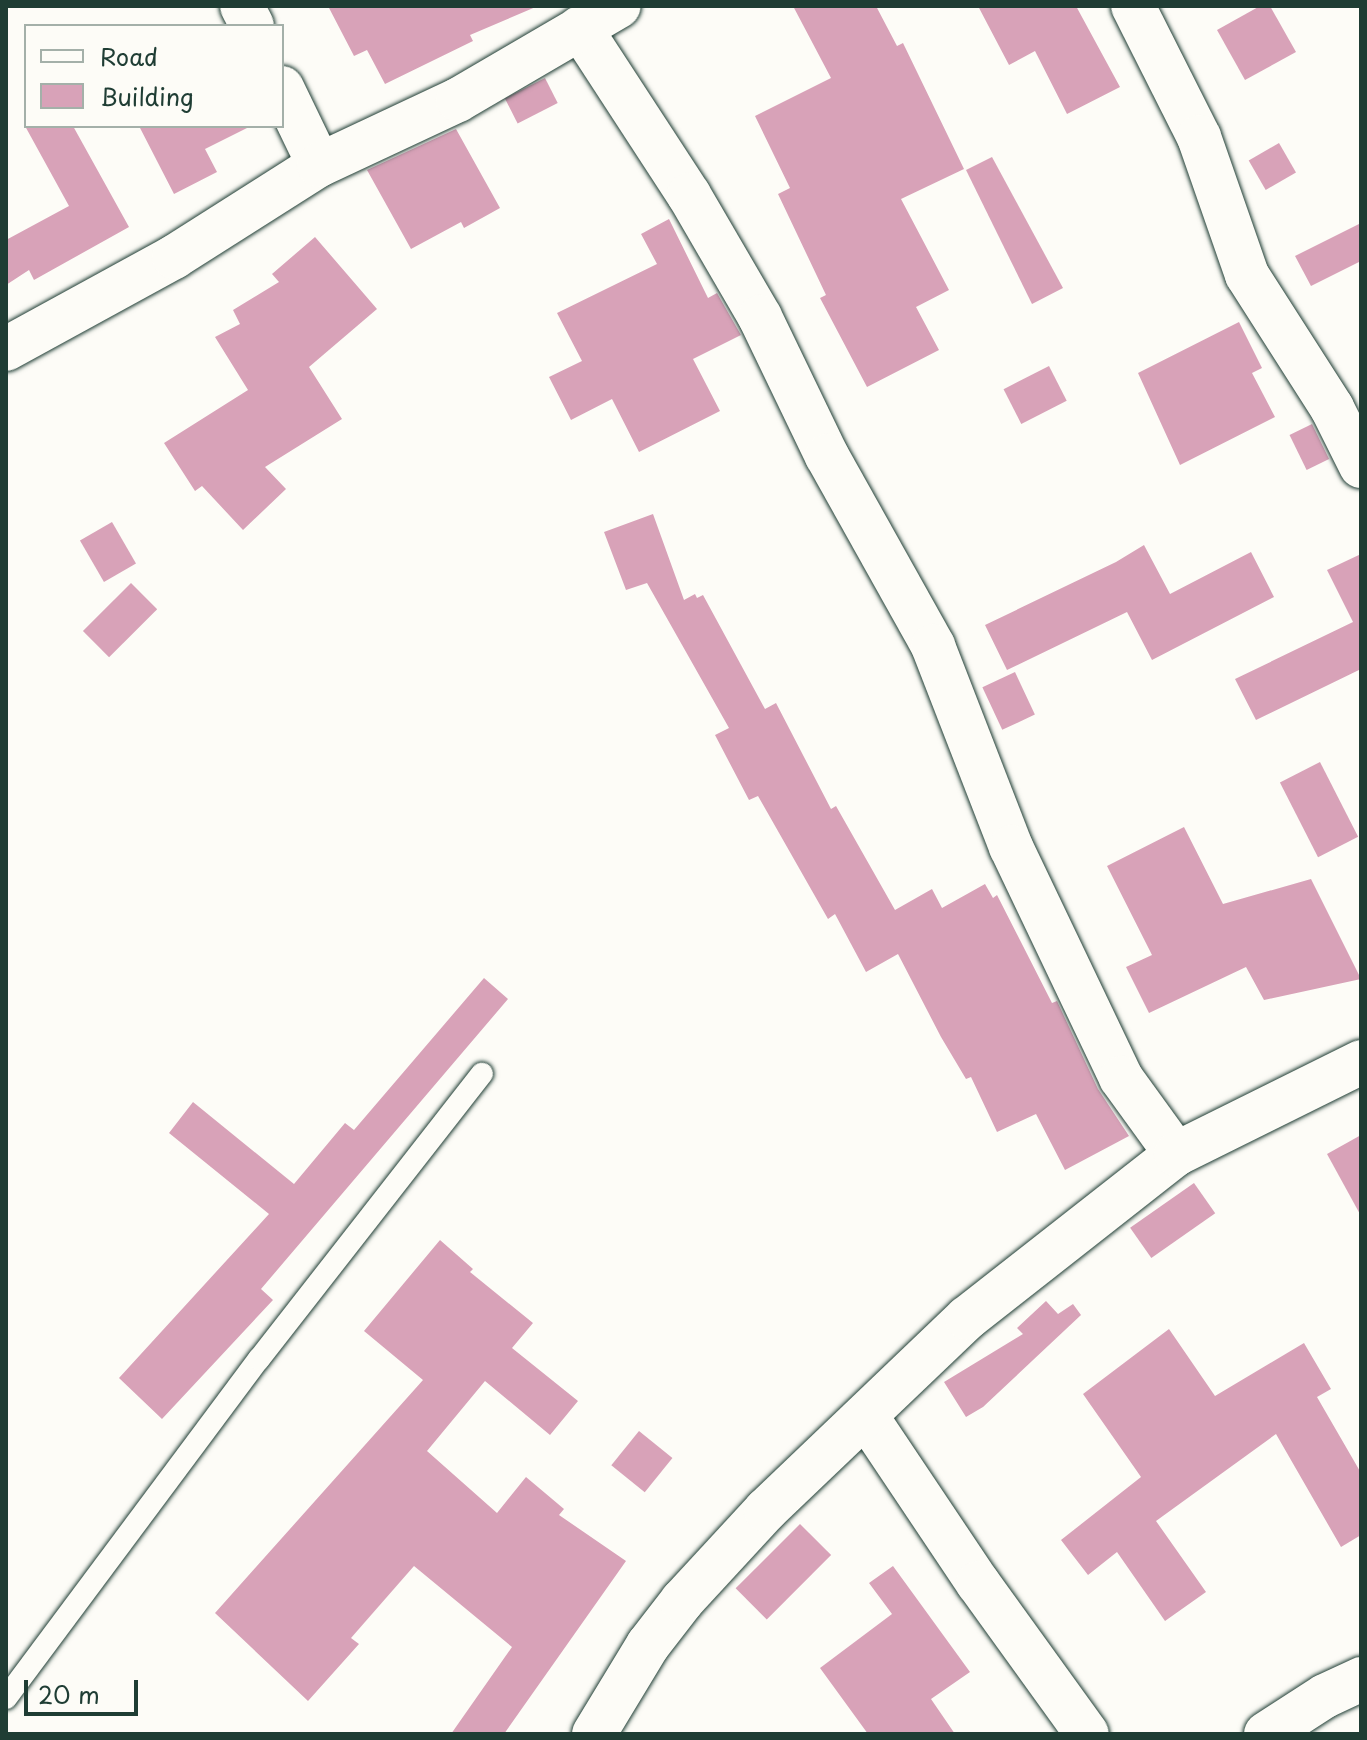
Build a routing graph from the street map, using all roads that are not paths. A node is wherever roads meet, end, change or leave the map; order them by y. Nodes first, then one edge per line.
1 (242, 6) edge
2 (619, 6) edge
3 (1133, 6) edge
4 (251, 24) edge
5 (580, 28) junction
6 (284, 92) edge
7 (319, 165) junction
8 (6, 349) edge
9 (1361, 466) edge
10 (1361, 1062) edge
11 (482, 1074) dead end
12 (1176, 1154) junction
13 (866, 1416) junction
14 (1361, 1679) edge
15 (6, 1698) edge
16 (594, 1734) edge
17 (1087, 1734) edge
18 (1266, 1734) edge

1 - 4 street
2 - 5 street
3 - 9 street
5 - 7 street
5 - 12 street
6 - 7 street
7 - 8 street
10 - 12 street
11 - 15 lane
12 - 13 street
13 - 16 street
13 - 17 street
14 - 18 street

